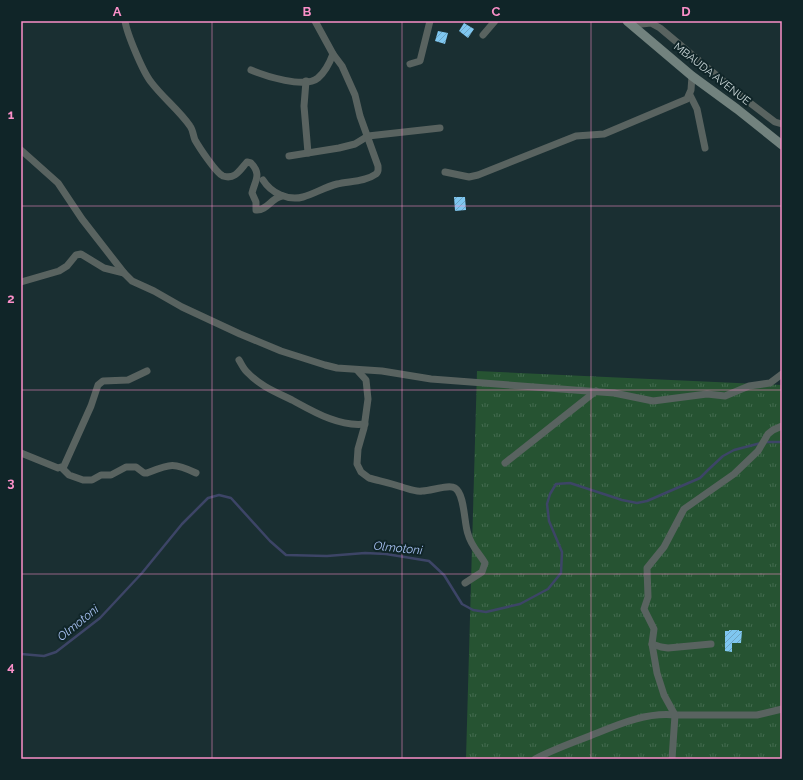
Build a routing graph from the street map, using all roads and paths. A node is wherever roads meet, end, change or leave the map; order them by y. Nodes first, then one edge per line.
1 (125, 21) edge
2 (315, 21) edge
3 (430, 21) edge
4 (495, 21) edge
5 (653, 22) edge
6 (630, 23) edge
7 (483, 35) dead end
8 (333, 54) junction
9 (410, 64) dead end
10 (251, 70) dead end
11 (692, 76) junction
12 (306, 81) junction
13 (690, 95) junction
14 (780, 125) edge
15 (440, 128) dead end
16 (368, 136) junction
17 (782, 145) edge
18 (705, 148) dead end
19 (21, 150) edge
20 (308, 154) junction
21 (290, 156) dead end
22 (445, 172) dead end
23 (263, 180) dead end
24 (282, 196) junction
25 (124, 273) junction
26 (21, 282) edge
27 (239, 360) dead end
28 (357, 370) junction
29 (147, 371) dead end
30 (782, 374) edge
31 (596, 391) junction
32 (365, 424) junction
33 (782, 426) edge
34 (21, 453) edge
35 (505, 463) dead end
36 (62, 468) junction
37 (196, 473) dead end
38 (465, 583) dead end
39 (652, 644) junction
40 (711, 644) dead end
41 (782, 709) edge
42 (675, 715) junction
43 (536, 759) edge
44 (672, 759) edge

1 - 24 street
2 - 8 street
3 - 9 street
4 - 7 street
5 - 6 street
5 - 14 street
6 - 11 street, MBAUDA AVENUE
8 - 12 street
8 - 16 street
10 - 12 street
11 - 13 street
11 - 17 street, MBAUDA AVENUE
12 - 20 street
13 - 18 street
13 - 22 street
15 - 16 street
16 - 20 street
16 - 24 street
19 - 25 street
20 - 21 street
23 - 24 street
25 - 26 street
25 - 28 street
27 - 32 street
28 - 31 street
28 - 32 street
29 - 36 street
30 - 31 street
31 - 35 street
32 - 38 street
33 - 39 street
34 - 36 street
36 - 37 street
39 - 40 street
39 - 42 street
41 - 42 street
42 - 43 street
42 - 44 street

